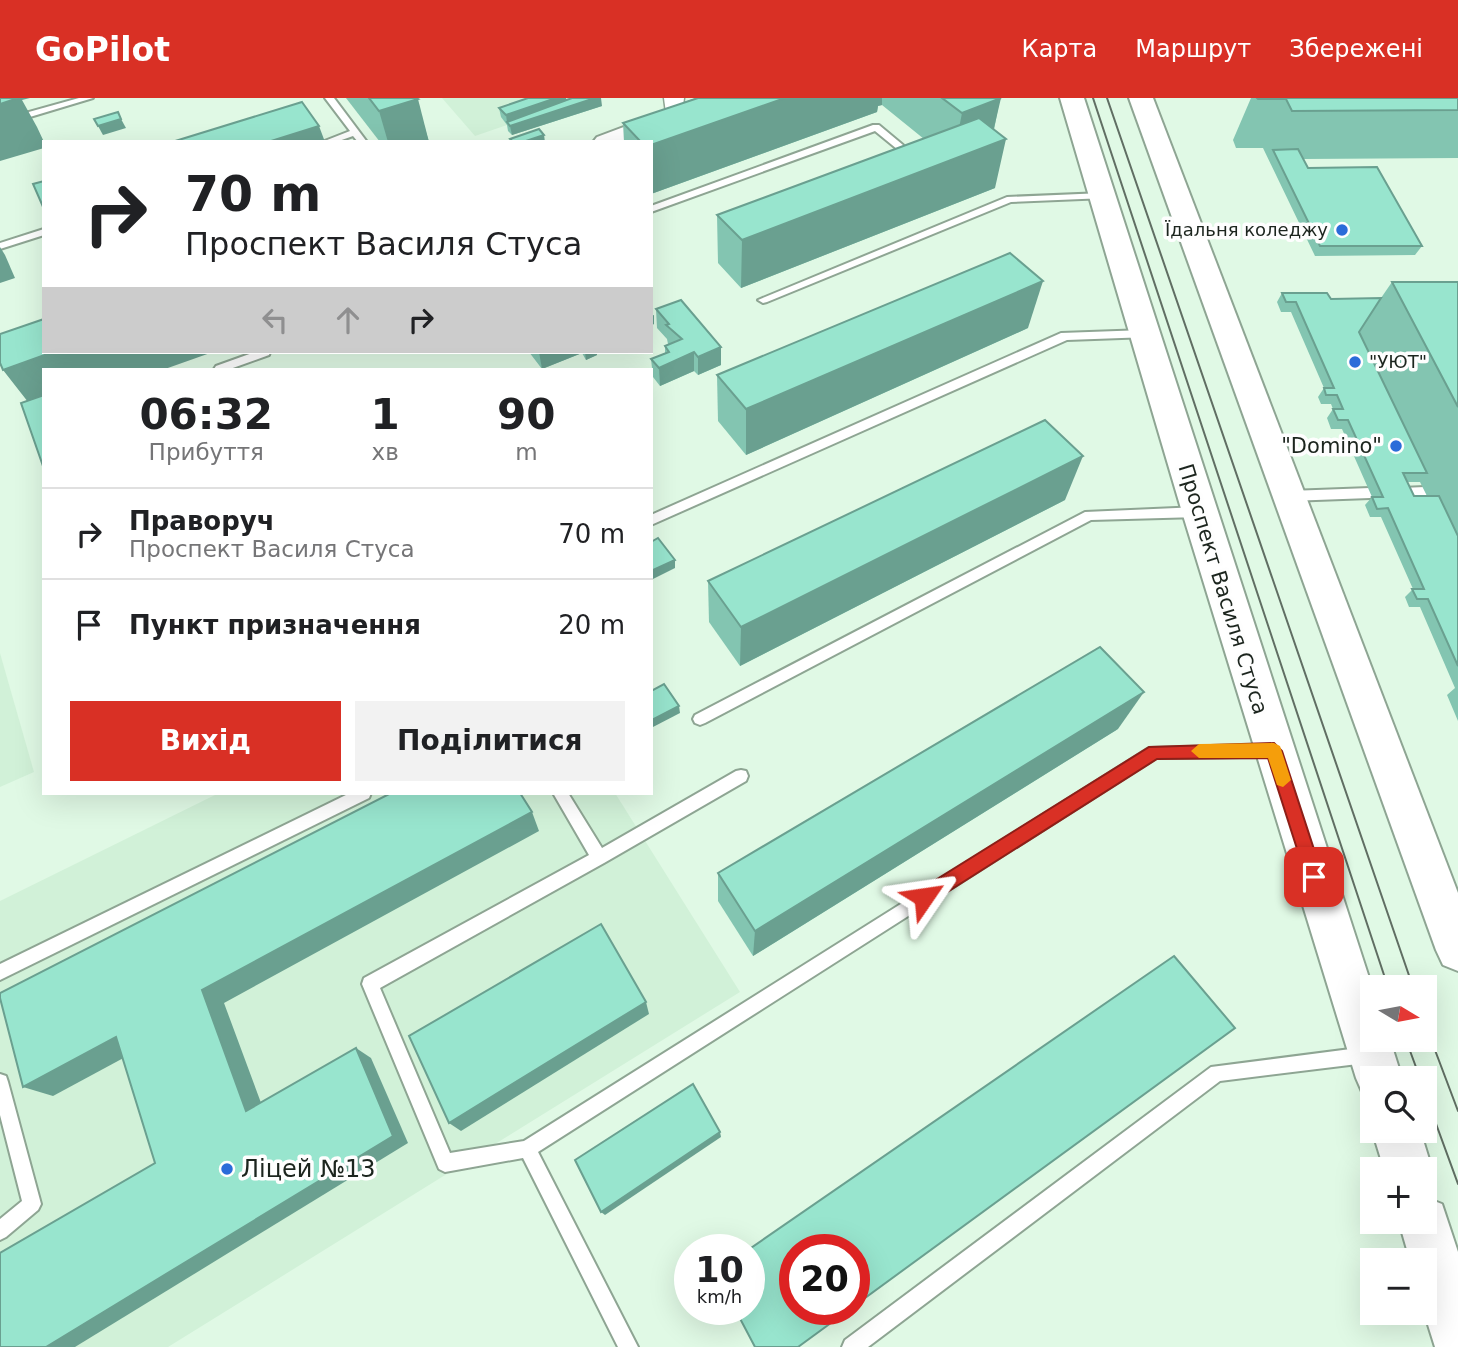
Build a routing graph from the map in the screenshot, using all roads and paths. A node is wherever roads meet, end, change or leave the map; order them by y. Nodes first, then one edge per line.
1 (89, 98) edge
2 (329, 98) edge
3 (723, 98) edge
4 (1072, 98) edge
5 (1141, 98) edge
6 (674, 107) edge
7 (0, 123) edge
8 (355, 132) junction
9 (332, 140) edge
10 (361, 140) edge
11 (610, 140) edge
12 (900, 147) edge
13 (1103, 196) junction
14 (653, 208) edge
15 (42, 233) edge
16 (0, 246) edge
17 (764, 300) dead end
18 (1145, 334) junction
19 (260, 354) edge
20 (223, 368) edge
21 (1425, 492) dead end
22 (1370, 493) dead end
23 (1401, 493) edge
24 (1289, 496) junction
25 (1199, 512) junction
26 (653, 519) edge
27 (700, 719) dead end
28 (1274, 751) junction
29 (741, 776) dead end
30 (360, 795) edge
31 (562, 795) edge
32 (599, 858) junction
33 (1458, 950) edge
34 (0, 972) edge
35 (1375, 1066) edge
36 (1360, 1067) edge
37 (0, 1082) edge
38 (527, 1149) junction
39 (0, 1231) edge
40 (1427, 1234) edge
41 (1458, 1339) edge
42 (628, 1347) edge
43 (852, 1347) edge

1 - 7 lane
2 - 8 lane
3 - 6 street
4 - 13 street, Проспект Василя Стуса
5 - 24 street
6 - 11 street
8 - 9 lane
8 - 10 lane
12 - 14 lane
13 - 17 lane
13 - 18 street, Проспект Василя Стуса
15 - 16 lane
18 - 25 street, Проспект Василя Стуса
18 - 26 lane
19 - 20 lane
21 - 23 lane
22 - 24 lane
24 - 33 street
25 - 27 lane
25 - 28 street, Проспект Василя Стуса
28 - 35 street, Проспект Василя Стуса
28 - 38 lane
29 - 32 lane
30 - 34 lane
31 - 32 lane
32 - 38 lane
36 - 43 lane
37 - 39 lane
38 - 42 lane
40 - 41 street

